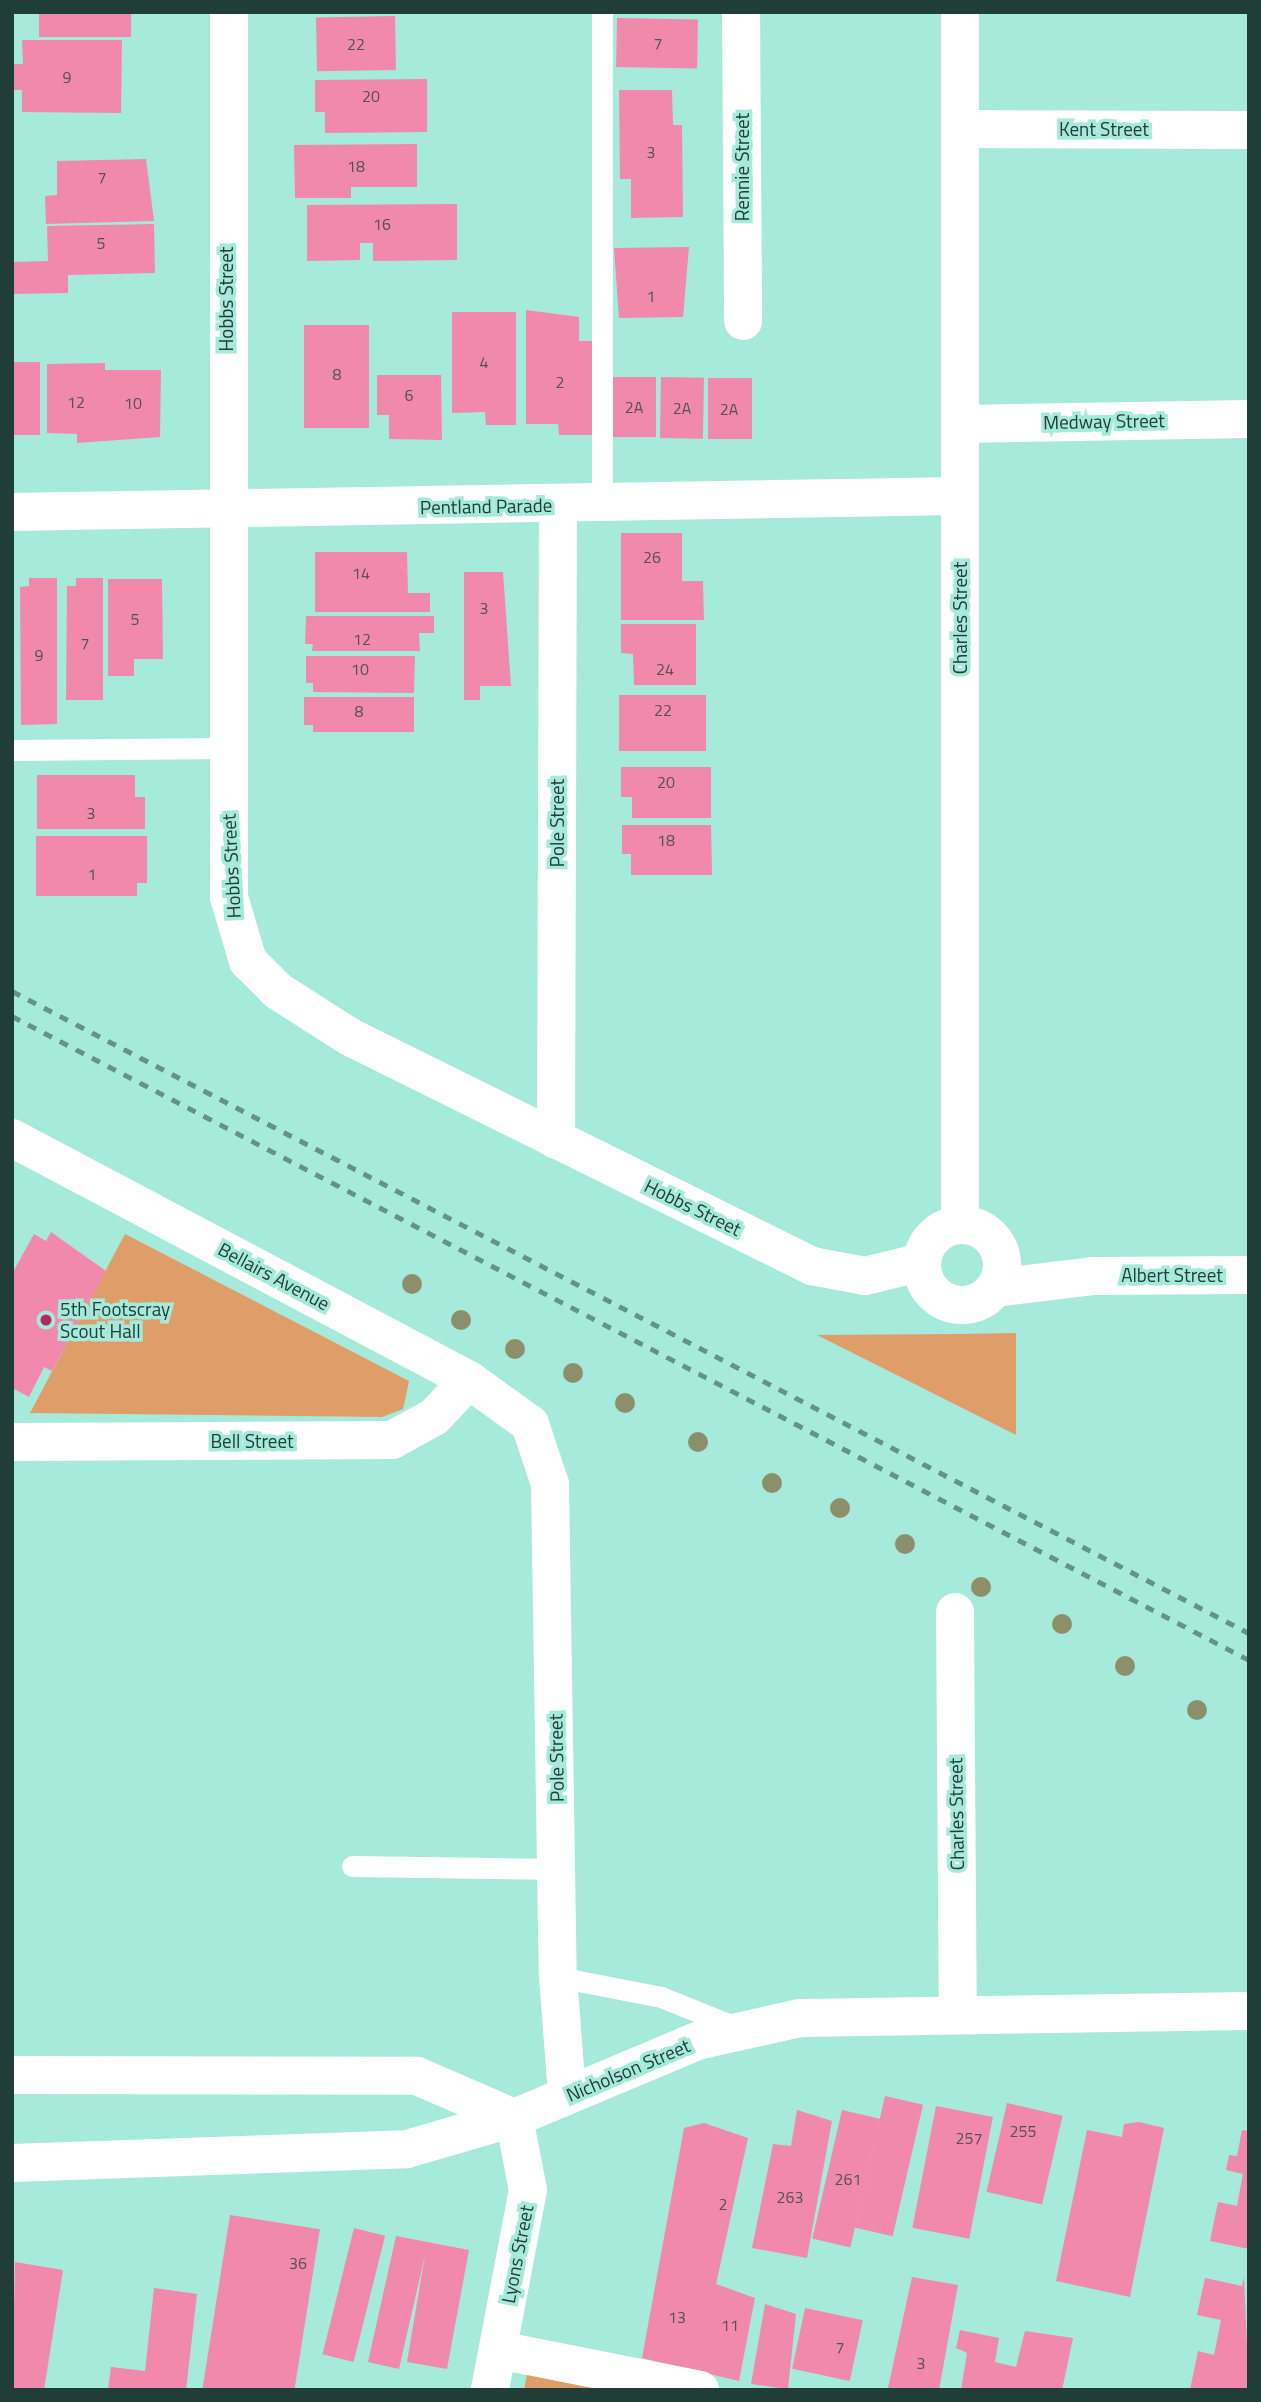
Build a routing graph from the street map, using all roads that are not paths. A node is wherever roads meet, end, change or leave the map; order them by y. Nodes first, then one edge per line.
1 (229, 12) edge
2 (602, 12) edge
3 (741, 12) edge
4 (960, 12) edge
5 (960, 129) junction
6 (1249, 130) edge
7 (743, 321) dead end
8 (1249, 419) edge
9 (960, 424) junction
10 (960, 496) junction
11 (602, 504) junction
12 (558, 505) junction
13 (225, 510) junction
14 (12, 512) edge
15 (227, 748) junction
16 (12, 750) edge
17 (12, 1138) edge
18 (556, 1140) junction
19 (960, 1224) junction
20 (922, 1262) junction
21 (999, 1273) junction
22 (1249, 1275) edge
23 (469, 1380) junction
24 (530, 1424) joint
25 (12, 1442) edge
26 (954, 1612) dead end
27 (352, 1866) dead end
28 (558, 1869) junction
29 (558, 1977) junction
30 (1249, 2011) edge
31 (958, 2015) junction
32 (738, 2028) junction
33 (12, 2075) edge
34 (567, 2095) junction
35 (514, 2118) junction
36 (12, 2163) edge
37 (498, 2350) junction
38 (491, 2390) edge
39 (700, 2390) edge

1 - 13 street, Hobbs Street
2 - 11 lane
3 - 7 street, Rennie Street
4 - 5 street, Charles Street
5 - 6 street, Kent Street
5 - 9 street, Charles Street
8 - 9 street, Medway Street
9 - 10 street, Charles Street
10 - 11 street, Pentland Parade
10 - 19 street, Charles Street
11 - 12 street, Pentland Parade
12 - 13 street, Pentland Parade
12 - 18 street, Pole Street
13 - 14 street, Pentland Parade
13 - 15 street, Hobbs Street
15 - 16 lane
15 - 18 street, Hobbs Street
17 - 23 street, Bellairs Avenue
18 - 20 street, Hobbs Street
19 - 20 street
19 - 21 street
20 - 21 street
21 - 22 street, Albert Street
23 - 24 street, Bellairs Avenue
23 - 25 street, Bell Street
24 - 28 street, Pole Street
26 - 31 street, Charles Street
27 - 28 lane
28 - 29 street, Pole Street
29 - 32 lane
29 - 34 street, Pole Street
30 - 31 street, Nicholson Street
31 - 32 street, Nicholson Street
32 - 34 street, Nicholson Street
33 - 35 street
34 - 35 street, Nicholson Street
35 - 36 street, Nicholson Street
35 - 37 street, Lyons Street
37 - 38 street, Lyons Street
37 - 39 street

